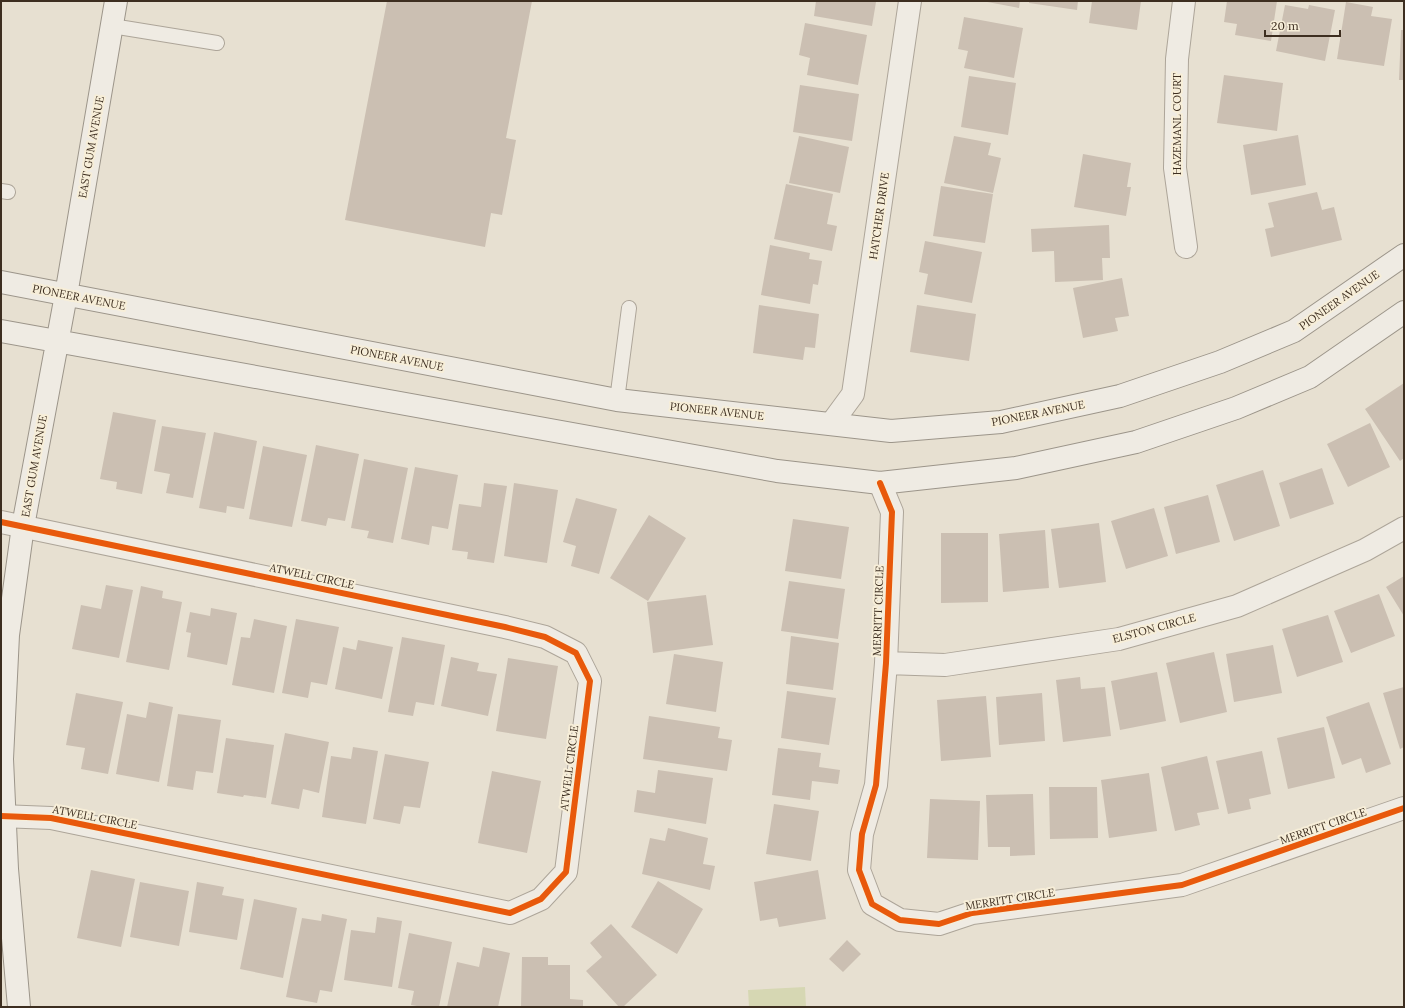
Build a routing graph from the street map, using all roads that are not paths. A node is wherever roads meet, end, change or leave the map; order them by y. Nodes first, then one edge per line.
1 (116, 1) edge
2 (910, 1) edge
3 (1184, 1) edge
4 (112, 26) junction
5 (217, 43) dead end
6 (1186, 247) dead end
7 (1404, 255) edge
8 (1, 282) edge
9 (66, 294) junction
10 (629, 308) dead end
11 (1404, 312) edge
12 (1, 331) edge
13 (57, 341) junction
14 (617, 400) junction
15 (830, 424) junction
16 (880, 483) junction
17 (1, 522) edge
18 (23, 526) junction
19 (1404, 528) edge
20 (886, 663) junction
21 (1404, 808) edge
22 (3, 816) edge
23 (19, 1007) edge

1 - 4 street, EAST GUM AVENUE
2 - 15 street, HATCHER DRIVE
3 - 6 street, HAZEMANL COURT
4 - 5 lane
4 - 9 street, EAST GUM AVENUE
7 - 15 street, PIONEER AVENUE
8 - 9 street, PIONEER AVENUE
9 - 13 street, EAST GUM AVENUE
9 - 14 street, PIONEER AVENUE
10 - 14 lane
11 - 16 street
12 - 13 street
13 - 16 street
13 - 18 street, EAST GUM AVENUE
14 - 15 street, PIONEER AVENUE
16 - 20 street, MERRITT CIRCLE
17 - 18 street, ATWELL CIRCLE
18 - 22 street, EAST GUM AVENUE
18 - 22 street, ATWELL CIRCLE
19 - 20 street, ELSTON CIRCLE
20 - 21 street, MERRITT CIRCLE
22 - 23 street, EAST GUM AVENUE

